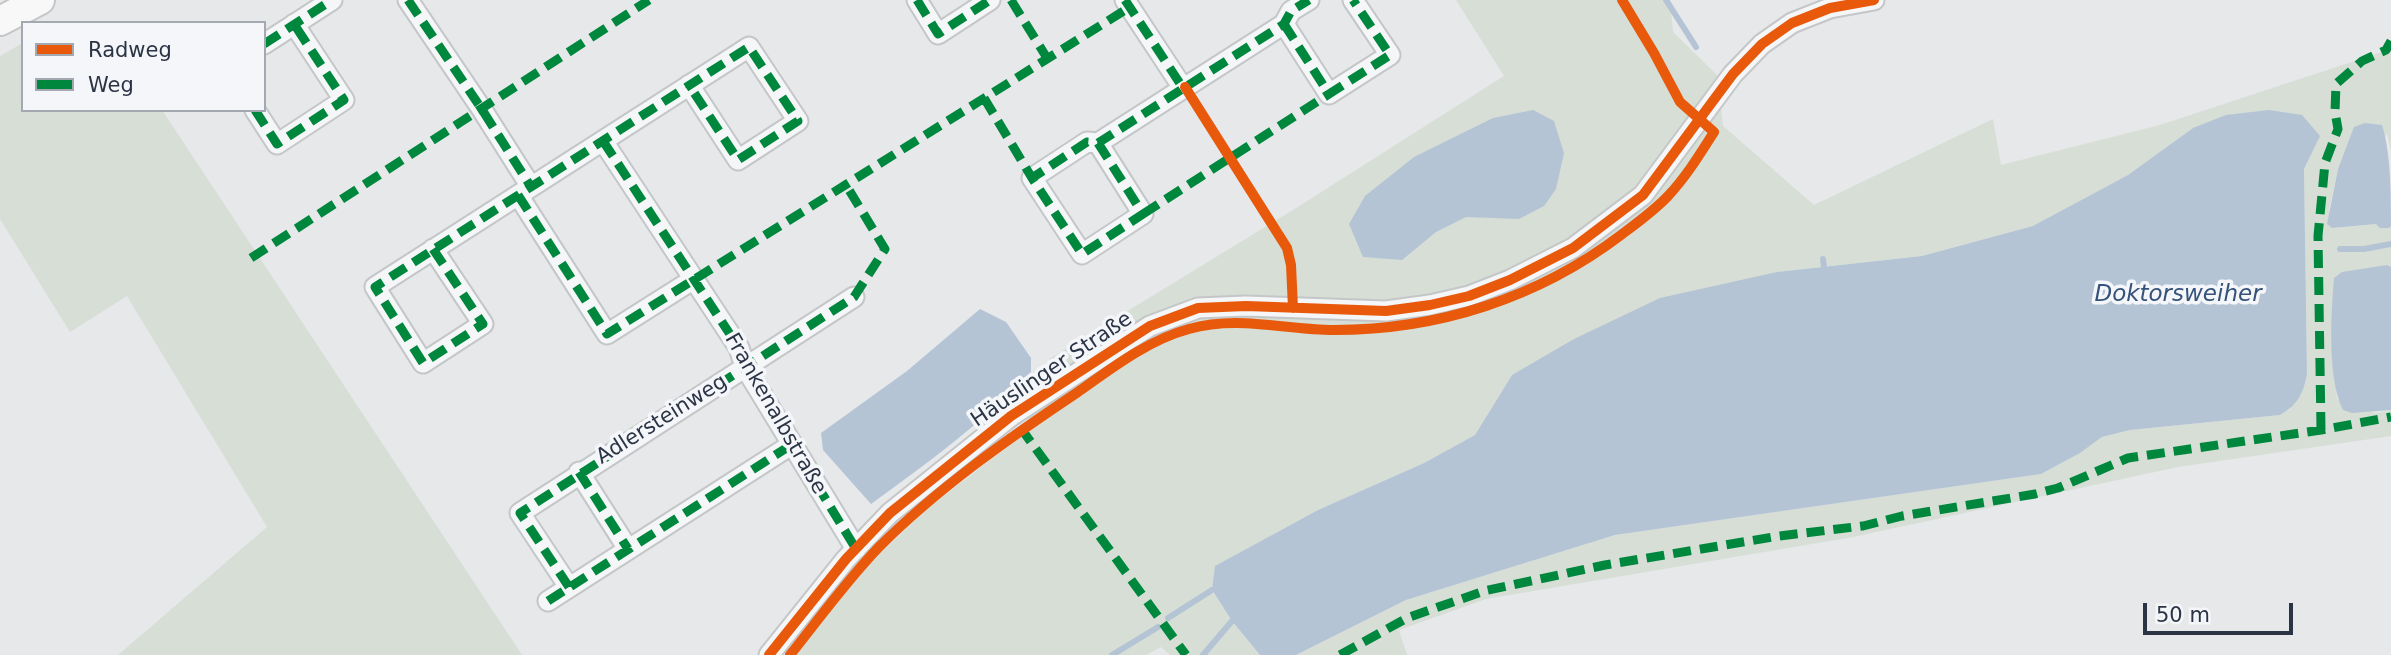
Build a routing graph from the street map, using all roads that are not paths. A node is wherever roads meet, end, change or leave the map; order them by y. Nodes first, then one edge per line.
1 (40, 0) edge
2 (332, 0) edge
3 (408, 0) edge
4 (917, 0) edge
5 (990, 0) edge
6 (1125, 0) edge
7 (1309, 0) edge
8 (1353, 0) edge
9 (1874, 0) edge
10 (0, 21) edge
11 (294, 24) junction
12 (1284, 24) junction
13 (266, 43) edge
14 (690, 85) junction
15 (1184, 87) junction
16 (256, 112) edge
17 (603, 141) junction
18 (1098, 142) junction
19 (524, 191) junction
20 (433, 249) junction
21 (694, 279) junction
22 (854, 298) dead end
23 (745, 367) junction
24 (791, 445) junction
25 (579, 472) junction
26 (628, 549) junction
27 (856, 549) junction
28 (569, 587) junction
29 (548, 601) dead end
30 (769, 655) edge

1 - 10 main road
2 - 11 street
3 - 19 street
4 - 5 street
6 - 15 street
7 - 12 street
8 - 12 street
9 - 27 street, Häuslinger Straße
11 - 13 street
11 - 16 street
12 - 15 street
14 - 14 street
14 - 17 street
15 - 18 street
17 - 19 street
17 - 21 street, Frankenalbstraße
18 - 18 street
19 - 20 street
19 - 21 street
20 - 20 street
21 - 23 street, Frankenalbstraße
22 - 23 street, Adlersteinweg
23 - 24 street, Frankenalbstraße
23 - 25 street, Adlersteinweg
24 - 26 street
24 - 27 street, Frankenalbstraße
25 - 26 street, Adlersteinweg
25 - 28 street, Adlersteinweg
26 - 28 street
27 - 30 street, Häuslinger Straße
28 - 29 street

